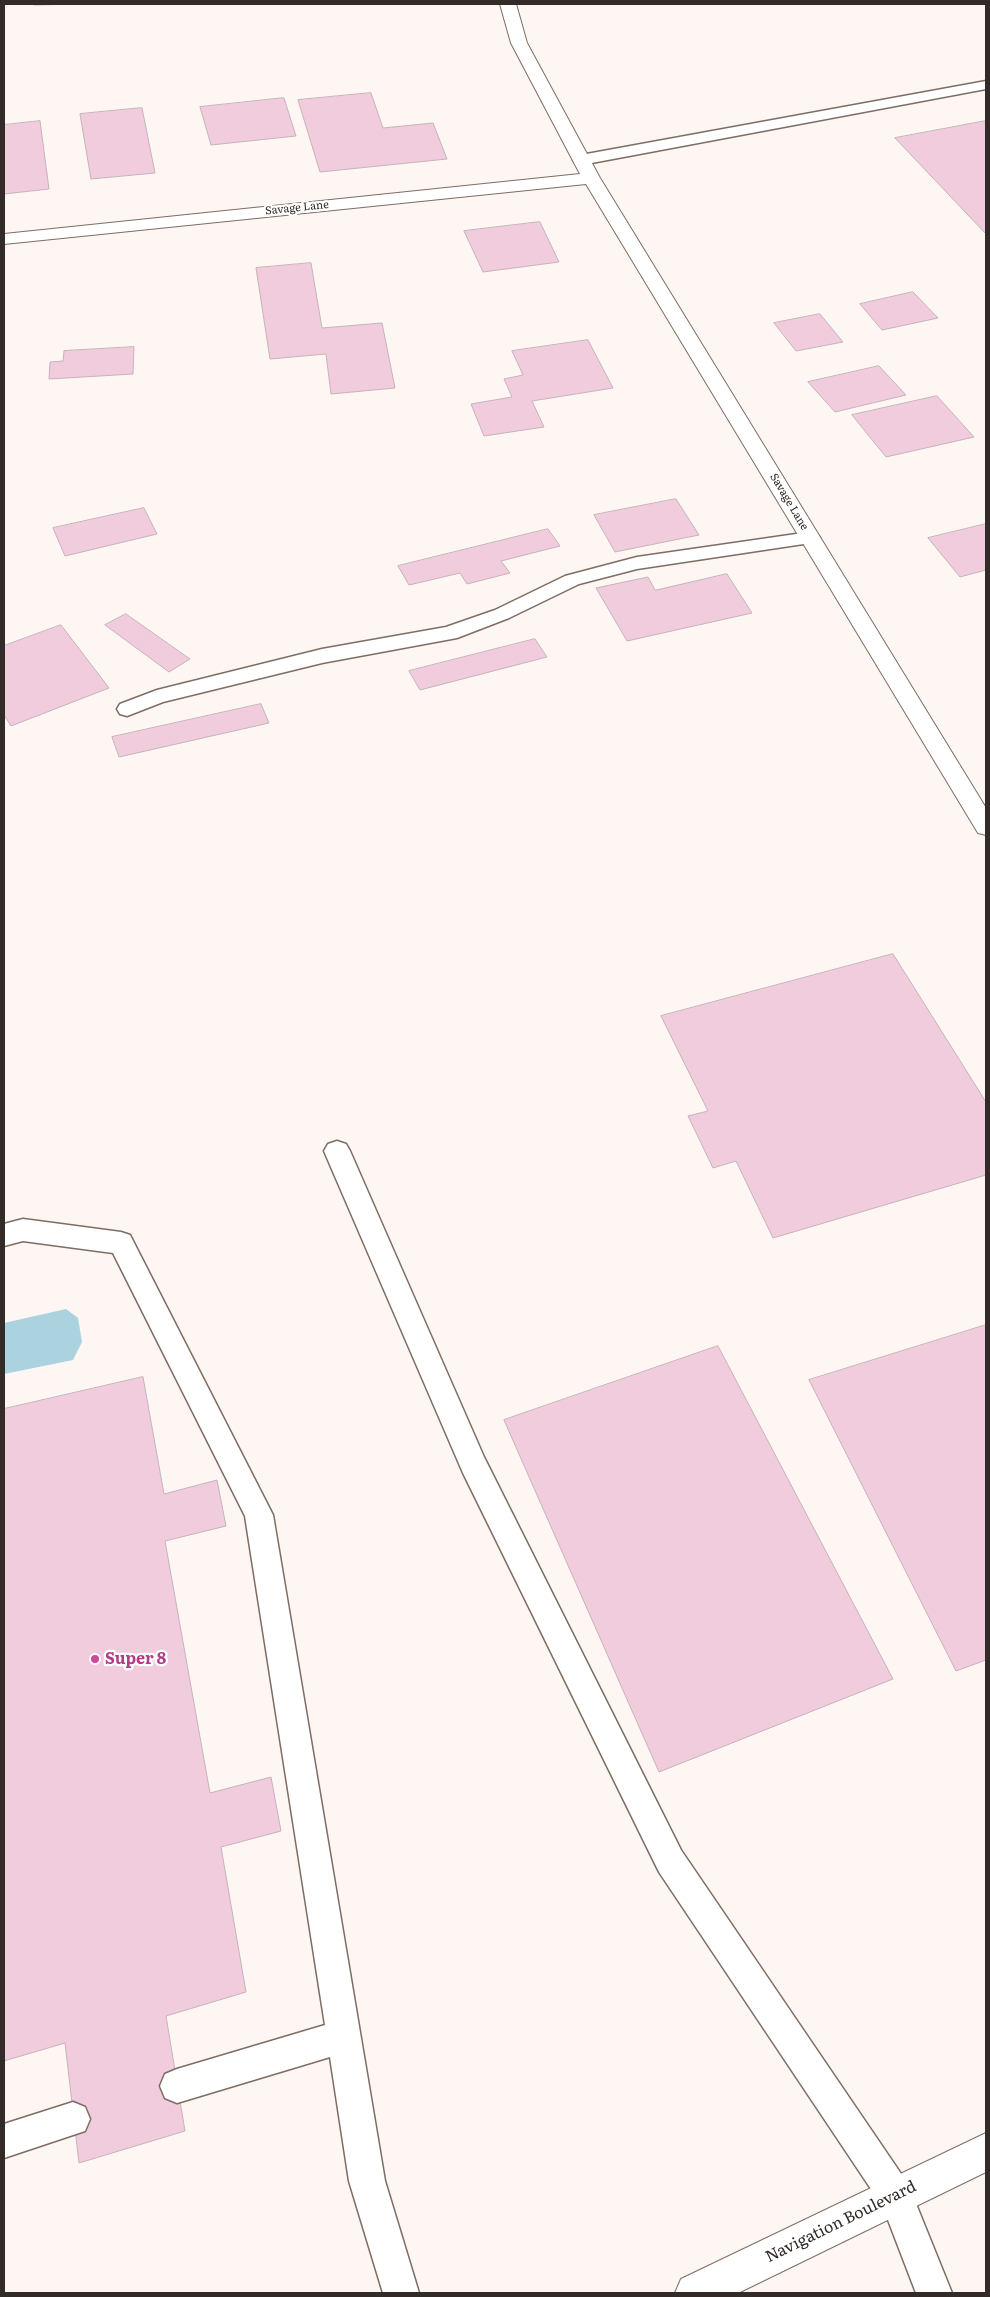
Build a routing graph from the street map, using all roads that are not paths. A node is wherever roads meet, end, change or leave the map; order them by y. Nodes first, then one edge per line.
1 (508, 4) edge
2 (986, 85) edge
3 (581, 160) junction
4 (591, 178) junction
5 (4, 239) edge
6 (810, 538) junction
7 (126, 709) dead end
8 (986, 827) edge
9 (337, 1152) dead end
10 (4, 1235) edge
11 (343, 2036) junction
12 (177, 2086) dead end
13 (74, 2120) dead end
14 (4, 2141) edge
15 (986, 2152) edge
16 (896, 2196) junction
17 (401, 2293) edge
18 (695, 2293) edge
19 (934, 2293) edge

1 - 3 street, Savage Lane
2 - 3 lane
3 - 4 street, Savage Lane
4 - 5 street, Savage Lane
4 - 6 street, Savage Lane
6 - 7 lane
6 - 8 street, Savage Lane
9 - 16 lane
10 - 11 lane
11 - 12 lane
11 - 17 lane
13 - 14 lane
15 - 16 street, Navigation Boulevard
16 - 18 street, Navigation Boulevard
16 - 19 lane

